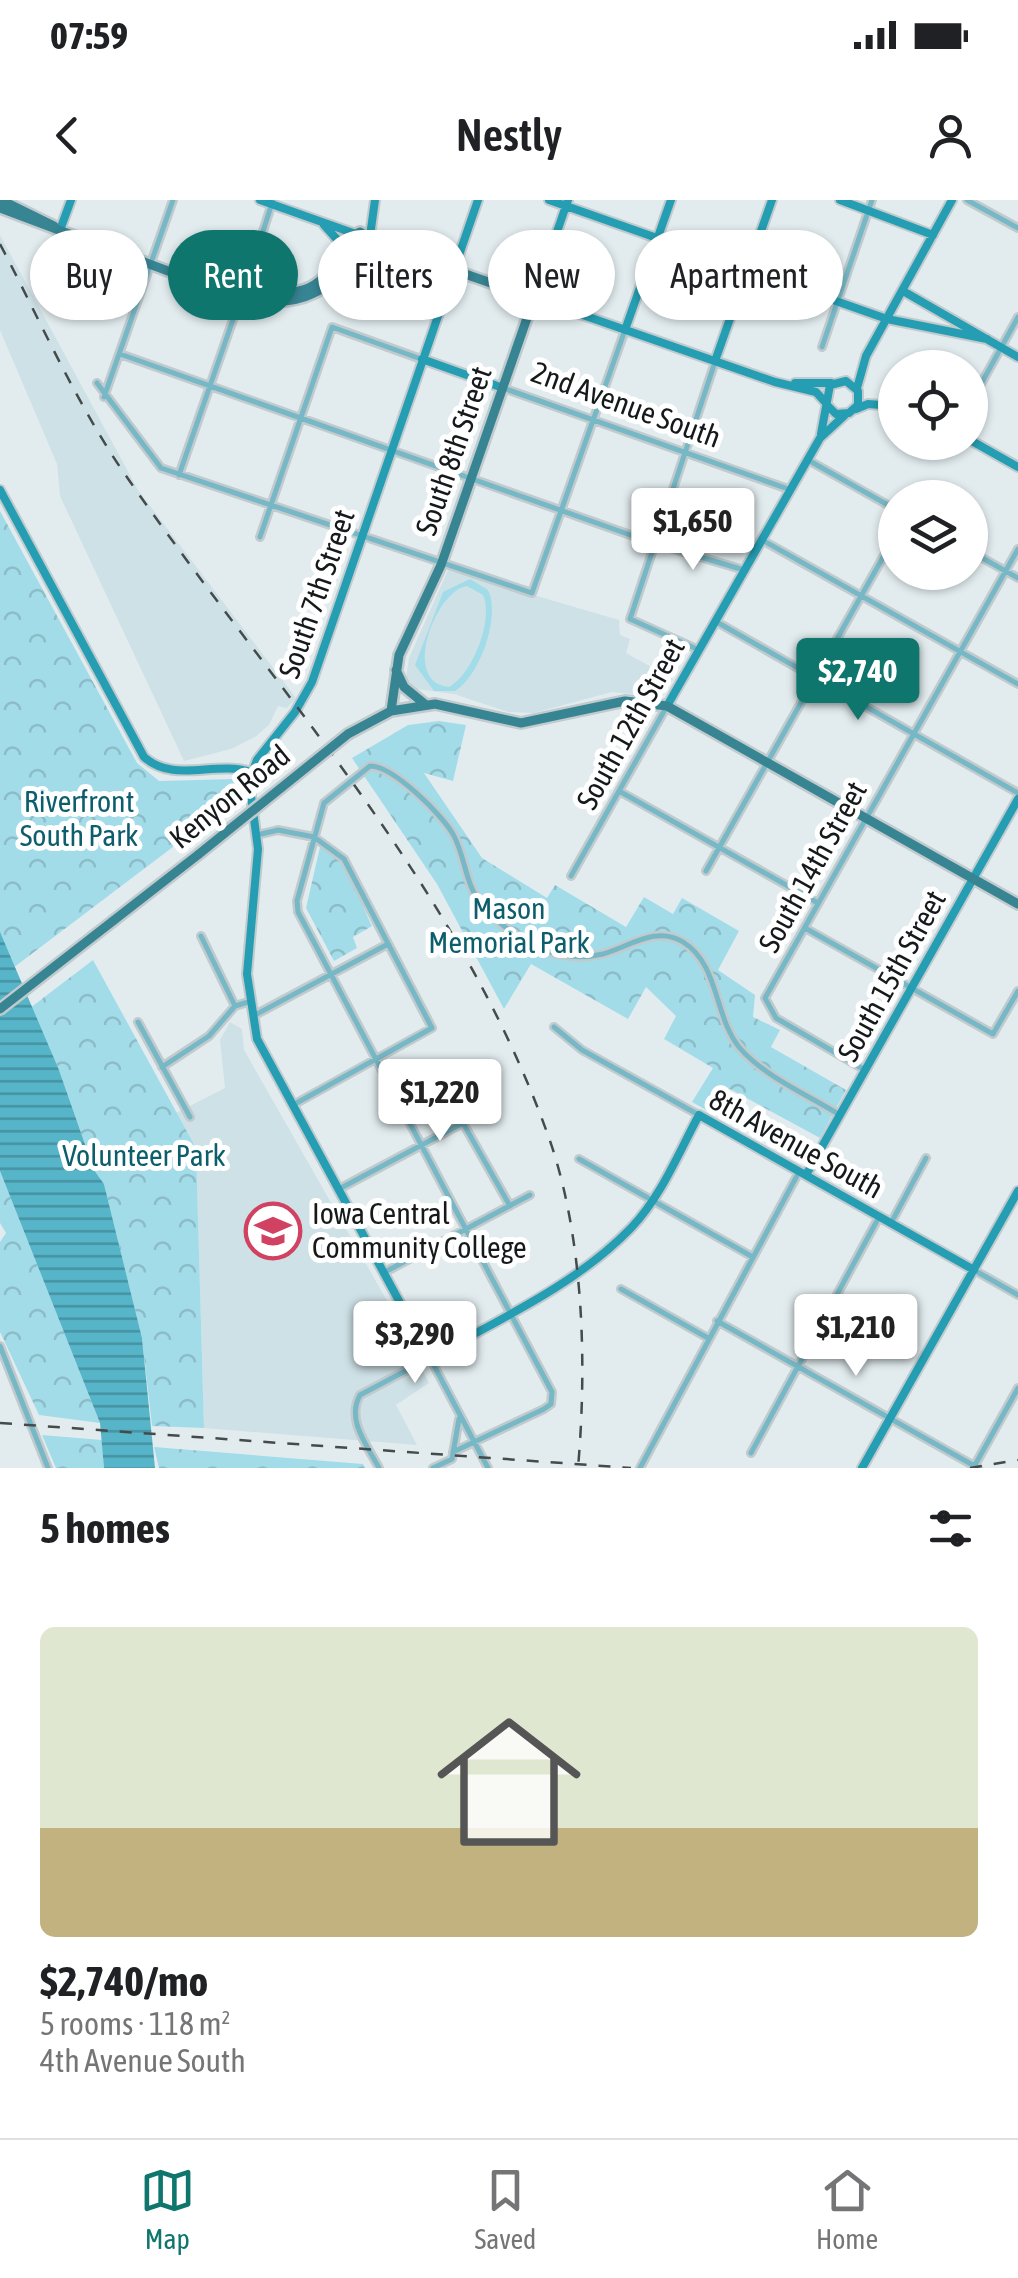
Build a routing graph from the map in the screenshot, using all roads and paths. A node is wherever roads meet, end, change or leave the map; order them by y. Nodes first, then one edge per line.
1 (1, 200) edge
2 (71, 200) edge
3 (173, 200) edge
4 (260, 200) edge
5 (478, 200) edge
6 (549, 200) edge
7 (671, 200) edge
8 (772, 200) edge
9 (840, 200) edge
10 (872, 200) edge
11 (952, 200) edge
12 (967, 200) edge
13 (273, 202) edge
14 (374, 203) edge
15 (567, 203) edge
16 (0, 208) edge
17 (869, 210) junction
18 (311, 218) junction
19 (1018, 228) edge
20 (60, 230) junction
21 (264, 230) edge
22 (332, 230) edge
23 (349, 230) edge
24 (356, 230) edge
25 (372, 230) edge
26 (467, 230) edge
27 (558, 230) edge
28 (635, 230) edge
29 (660, 230) edge
30 (762, 230) edge
31 (934, 234) junction
32 (148, 262) edge
33 (151, 263) junction
34 (168, 269) edge
35 (843, 285) edge
36 (903, 290) junction
37 (635, 302) edge
38 (843, 304) edge
39 (1018, 317) edge
40 (233, 320) edge
41 (436, 320) edge
42 (526, 320) edge
43 (597, 320) edge
44 (730, 320) edge
45 (831, 320) edge
46 (887, 320) junction
47 (625, 330) junction
48 (987, 339) junction
49 (822, 346) dead end
50 (1001, 348) junction
51 (120, 354) junction
52 (866, 356) junction
53 (1018, 357) edge
54 (422, 359) junction
55 (715, 361) junction
56 (988, 371) edge
57 (776, 382) junction
58 (838, 382) junction
59 (97, 384) dead end
60 (210, 385) junction
61 (503, 388) junction
62 (857, 389) junction
63 (104, 398) junction
64 (878, 398) edge
65 (826, 404) junction
66 (878, 404) edge
67 (848, 413) junction
68 (301, 418) junction
69 (593, 420) junction
70 (820, 438) junction
71 (390, 450) junction
72 (988, 450) edge
73 (684, 452) junction
74 (808, 460) junction
75 (1018, 466) edge
76 (179, 475) junction
77 (472, 478) junction
78 (0, 490) edge
79 (791, 490) junction
80 (878, 499) edge
81 (271, 507) junction
82 (561, 510) junction
83 (260, 538) dead end
84 (360, 538) junction
85 (762, 540) junction
86 (653, 543) junction
87 (1018, 549) edge
88 (988, 561) edge
89 (441, 565) junction
90 (878, 566) edge
91 (744, 570) junction
92 (1006, 571) junction
93 (1018, 578) edge
94 (861, 596) junction
95 (715, 621) junction
96 (699, 650) junction
97 (960, 652) junction
98 (396, 668) junction
99 (815, 678) junction
100 (1018, 684) edge
101 (426, 705) junction
102 (667, 706) junction
103 (391, 711) junction
104 (914, 734) junction
105 (767, 762) junction
106 (251, 772) junction
107 (619, 791) junction
108 (1018, 796) edge
109 (866, 818) junction
110 (258, 835) junction
111 (314, 837) junction
112 (720, 847) junction
113 (706, 871) dead end
114 (571, 876) dead end
115 (973, 878) junction
116 (818, 904) junction
117 (1018, 904) edge
118 (805, 928) junction
119 (200, 936) dead end
120 (388, 944) junction
121 (330, 974) junction
122 (912, 988) junction
123 (1018, 991) edge
124 (248, 1002) junction
125 (235, 1006) junction
126 (0, 1009) edge
127 (250, 1018) junction
128 (138, 1022) dead end
129 (554, 1027) dead end
130 (375, 1058) junction
131 (162, 1066) junction
132 (865, 1070) junction
133 (293, 1105) junction
134 (699, 1115) junction
135 (840, 1115) junction
136 (190, 1116) dead end
137 (421, 1145) junction
138 (926, 1158) dead end
139 (579, 1159) dead end
140 (803, 1173) junction
141 (337, 1190) junction
142 (1018, 1191) edge
143 (530, 1196) dead end
144 (652, 1200) junction
145 (510, 1206) junction
146 (880, 1217) junction
147 (891, 1223) junction
148 (466, 1229) junction
149 (752, 1256) junction
150 (974, 1270) junction
151 (382, 1273) junction
152 (621, 1289) dead end
153 (1018, 1295) edge
154 (512, 1312) junction
155 (717, 1321) junction
156 (708, 1338) junction
157 (0, 1346) edge
158 (430, 1358) junction
159 (798, 1366) junction
160 (1018, 1388) edge
161 (460, 1416) junction
162 (890, 1418) junction
163 (474, 1443) junction
164 (454, 1452) junction
165 (751, 1453) dead end
166 (975, 1467) edge
167 (48, 1468) edge
168 (378, 1468) edge
169 (433, 1468) edge
170 (488, 1468) edge
171 (640, 1468) edge
172 (862, 1468) edge

1 - 20 main road
2 - 20 street
3 - 33 street
4 - 13 street
5 - 26 street, South 7th Street
6 - 15 street
7 - 29 street
8 - 30 street
9 - 17 street
10 - 17 street
11 - 31 street
12 - 19 street
13 - 18 street
13 - 21 street
14 - 24 street
14 - 25 street
15 - 27 street, South 8th Street
15 - 28 street
16 - 20 main road
17 - 31 street
17 - 35 street
18 - 22 street
18 - 23 street
31 - 36 street
32 - 33 main road
33 - 34 main road
33 - 51 street
36 - 46 street
36 - 48 street
37 - 47 street
38 - 46 street
39 - 50 street
40 - 60 street
41 - 54 street, South 7th Street
42 - 61 main road, South 8th Street
43 - 47 street
44 - 55 street
45 - 49 street
46 - 48 street
46 - 52 street
47 - 55 street
47 - 69 street
48 - 50 street
50 - 53 street
50 - 56 street
51 - 60 street
51 - 63 street
52 - 58 street
52 - 62 street
54 - 61 street, 2nd Avenue South
54 - 68 street, 2nd Avenue South
54 - 71 street, South 7th Street
55 - 57 street
55 - 73 street
57 - 58 street
57 - 65 street
58 - 62 street
58 - 65 street
59 - 63 street
60 - 68 street
60 - 76 street
61 - 69 street, 2nd Avenue South
61 - 77 main road, South 8th Street
62 - 64 street
62 - 67 street
63 - 76 street
65 - 67 street
65 - 70 street, South 12th Street
66 - 67 street
67 - 70 street, South 12th Street
68 - 71 street
68 - 81 street
69 - 73 street, 2nd Avenue South
69 - 82 street
70 - 74 street, South 12th Street
71 - 77 street
71 - 84 street, South 7th Street
72 - 75 street
73 - 79 street, 2nd Avenue South
73 - 86 street
74 - 79 street, South 12th Street
74 - 80 street
76 - 81 street
77 - 82 street
77 - 89 main road, South 8th Street
78 - 106 street
79 - 85 street, South 12th Street
81 - 83 street
81 - 84 street
82 - 86 street
82 - 89 street
84 - 89 street
84 - 106 street, South 7th Street
85 - 91 street, South 12th Street
85 - 94 street
86 - 91 street
86 - 96 street
87 - 92 street, South 14th Street
88 - 92 street
89 - 98 main road, South 8th Street
90 - 94 street
91 - 95 street, South 12th Street
92 - 93 street
92 - 97 street, South 14th Street
94 - 97 street
94 - 99 street
95 - 96 street, South 12th Street
95 - 99 street
96 - 102 street, South 12th Street
97 - 100 street
97 - 104 street, South 14th Street
98 - 101 main road
98 - 103 main road, South 8th Street
99 - 104 street
99 - 105 street
101 - 102 main road, Kenyon Road
101 - 103 main road, Kenyon Road
102 - 105 main road
102 - 107 street, South 12th Street
103 - 126 main road, Kenyon Road, bridge
104 - 108 street
104 - 109 street, South 14th Street
105 - 109 main road
105 - 112 street
106 - 110 street
107 - 112 street
107 - 114 street, South 12th Street
108 - 115 street, South 15th Street
109 - 115 main road
109 - 116 street, South 14th Street
110 - 111 street
110 - 124 street
111 - 120 street
111 - 121 street
111 - 135 street
112 - 113 street
112 - 116 street
115 - 117 main road
115 - 122 street, South 15th Street
116 - 118 street, South 14th Street
118 - 122 street
118 - 132 street, South 14th Street
119 - 125 street
120 - 121 street
120 - 130 street
121 - 127 street
121 - 130 street
122 - 123 street
122 - 132 street, South 15th Street
124 - 125 street
124 - 127 street
125 - 131 street
127 - 133 street
128 - 131 street
129 - 134 street, 8th Avenue South
130 - 133 street
130 - 137 street
131 - 136 street
132 - 135 street, South 15th Street
133 - 141 street
134 - 140 street, 8th Avenue South
134 - 144 street
135 - 140 street, South 15th Street
137 - 141 street
137 - 145 street
137 - 148 street
138 - 147 street
139 - 144 street
140 - 146 street, 8th Avenue South
140 - 149 street, South 15th Street
141 - 151 street
142 - 150 street
143 - 145 street
144 - 149 street
144 - 154 street
145 - 148 street
146 - 147 street, 8th Avenue South
146 - 159 street
147 - 150 street, 8th Avenue South
148 - 151 street
148 - 154 street
149 - 155 street, South 15th Street
150 - 153 street, 8th Avenue South
150 - 162 street
151 - 158 street
152 - 156 street
154 - 158 street
154 - 163 street
155 - 156 street, South 15th Street
155 - 159 street
156 - 171 street, South 15th Street
157 - 167 street
158 - 161 street
158 - 168 street
159 - 162 street
159 - 165 street
160 - 166 street
161 - 163 street
161 - 164 street
162 - 166 street
162 - 172 street
163 - 164 street
163 - 170 street
164 - 169 street

